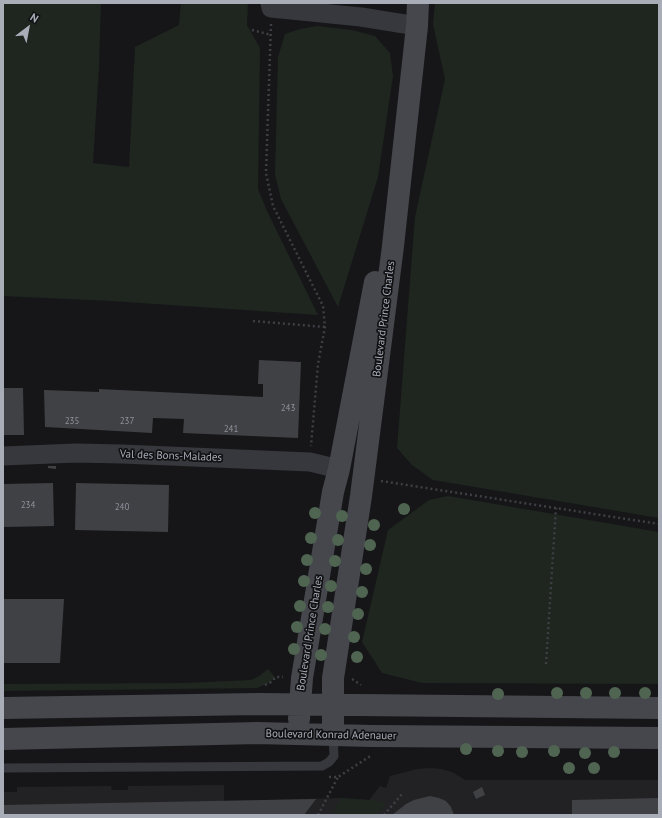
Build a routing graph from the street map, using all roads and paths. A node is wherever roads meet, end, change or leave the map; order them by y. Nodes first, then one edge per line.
1 (418, 3) edge
2 (270, 5) edge
3 (417, 26) junction
4 (252, 30) dead end
5 (271, 35) junction
6 (401, 164) junction
7 (253, 321) dead end
8 (325, 326) junction
9 (3, 456) edge
10 (310, 462) junction
11 (339, 468) junction
12 (364, 473) junction
13 (556, 508) junction
14 (659, 524) edge
15 (546, 664) dead end
16 (299, 704) junction
17 (333, 704) junction
18 (3, 708) edge
19 (659, 708) edge
20 (298, 734) junction
21 (333, 735) junction
22 (659, 738) edge
23 (3, 739) edge
24 (3, 768) edge
25 (338, 777) dead end
26 (402, 794) dead end
27 (318, 815) edge
28 (384, 815) edge

1 - 3 main road, Boulevard Prince Charles
2 - 3 street
2 - 5 path
3 - 6 main road, Boulevard Prince Charles
4 - 5 path
5 - 8 path
6 - 11 main road, Boulevard Prince Charles
6 - 12 main road, Boulevard Prince Charles
7 - 8 path
8 - 10 path
9 - 10 street, Val des Bons-Malades
10 - 11 street, Val des Bons-Malades
11 - 12 main road
11 - 16 main road, Boulevard Prince Charles
12 - 13 path
12 - 17 main road, Boulevard Prince Charles
13 - 14 path
13 - 15 path
16 - 17 main road
16 - 18 main road
16 - 20 main road, Boulevard Prince Charles
17 - 19 main road
17 - 21 main road, Boulevard Prince Charles
20 - 21 main road, Boulevard Konrad Adenauer
20 - 23 main road, Boulevard Konrad Adenauer
21 - 22 main road, Boulevard Konrad Adenauer
21 - 24 lane
25 - 27 path
26 - 28 path

